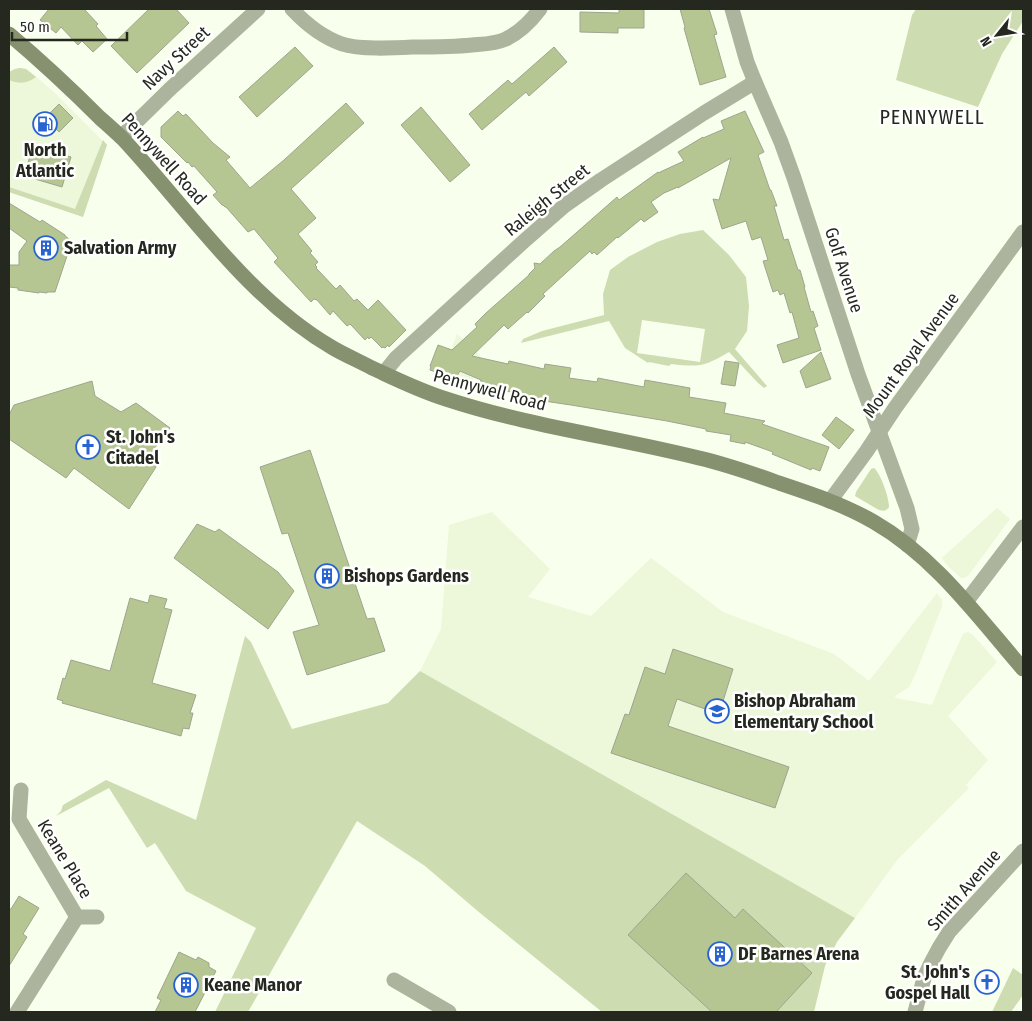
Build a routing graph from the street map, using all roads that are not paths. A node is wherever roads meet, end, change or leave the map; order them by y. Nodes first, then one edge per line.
1 (258, 9) edge
2 (292, 9) edge
3 (540, 9) edge
4 (732, 9) edge
5 (9, 34) edge
6 (755, 82) junction
7 (121, 137) junction
8 (1023, 232) edge
9 (384, 374) junction
10 (879, 432) junction
11 (830, 501) junction
12 (1023, 527) edge
13 (906, 545) junction
14 (966, 602) junction
15 (1023, 669) edge
16 (21, 790) dead end
17 (1023, 850) edge
18 (78, 917) junction
19 (97, 917) dead end
20 (394, 980) dead end
21 (17, 1012) edge
22 (449, 1012) edge
23 (915, 1012) edge

1 - 7 street, Navy Street
2 - 3 street
4 - 6 street, Golf Avenue
5 - 7 street, Pennywell Road
6 - 9 street, Raleigh Street
6 - 10 street, Golf Avenue
7 - 9 street, Pennywell Road
8 - 10 street, Mount Royal Avenue
9 - 11 street, Pennywell Road
10 - 11 street, Mount Royal Avenue
10 - 13 street, Golf Avenue
11 - 13 street, Pennywell Road
12 - 14 street
13 - 14 street, Pennywell Road
14 - 15 street, Pennywell Road
16 - 18 street, Keane Place
17 - 23 street, Smith Avenue
18 - 19 street, Keane Place
18 - 21 street, Keane Place
20 - 22 street

